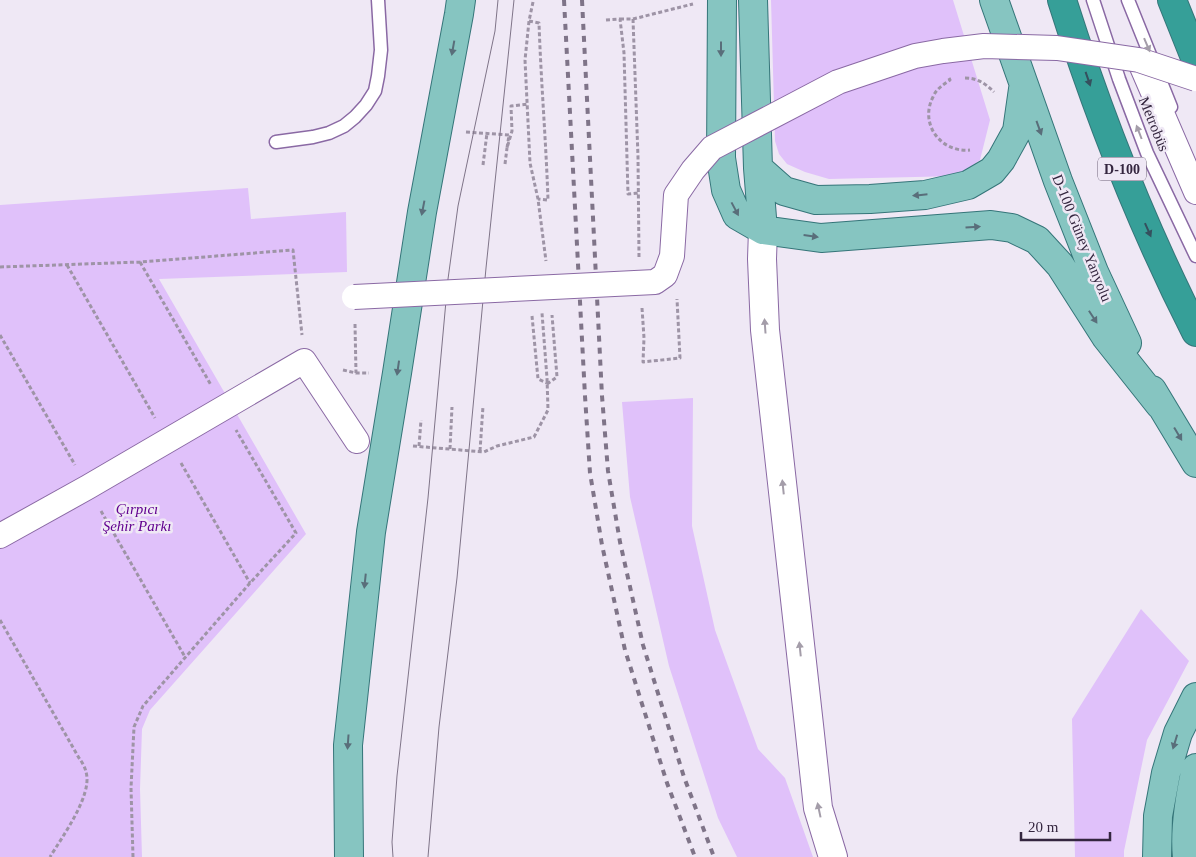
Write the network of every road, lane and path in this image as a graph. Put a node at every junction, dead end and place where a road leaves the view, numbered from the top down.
1 (378, 0) edge
2 (461, 0) edge
3 (752, 0) edge
4 (994, 0) edge
5 (1062, 0) edge
6 (1093, 0) edge
7 (1128, 0) edge
8 (1172, 0) edge
9 (711, 1) edge
10 (533, 2) dead end
11 (620, 19) junction
12 (633, 19) junction
13 (606, 20) dead end
14 (529, 22) junction
15 (949, 50) junction
16 (1139, 60) junction
17 (1196, 60) edge
18 (1196, 79) edge
19 (1024, 85) junction
20 (528, 104) junction
21 (462, 132) dead end
22 (487, 133) junction
23 (276, 142) dead end
24 (508, 148) junction
25 (974, 149) dead end
26 (505, 164) dead end
27 (484, 165) dead end
28 (758, 168) junction
29 (1196, 169) edge
30 (1196, 192) edge
31 (638, 193) junction
32 (538, 199) junction
33 (763, 230) junction
34 (1196, 256) edge
35 (140, 262) junction
36 (0, 267) edge
37 (640, 283) junction
38 (544, 288) junction
39 (676, 294) dead end
40 (354, 297) joint
41 (532, 313) dead end
42 (1196, 332) edge
43 (644, 338) dead end
44 (304, 361) junction
45 (356, 373) dead end
46 (547, 384) junction
47 (1160, 405) junction
48 (483, 406) dead end
49 (452, 407) dead end
50 (224, 408) junction
51 (421, 420) dead end
52 (357, 441) dead end
53 (385, 444) junction
54 (419, 446) junction
55 (450, 449) junction
56 (480, 451) junction
57 (1196, 463) edge
58 (0, 536) edge
59 (0, 620) edge
60 (1196, 698) edge
61 (1196, 768) edge
62 (50, 857) edge
63 (133, 857) edge
64 (349, 857) edge
65 (833, 857) edge
66 (1157, 857) edge
67 (1187, 857) edge

1 - 23 lane
2 -> 53 main road
3 - 28 main road
4 - 19 main road, D-100 Güney Yanyolu
5 -> 42 highway, D-100
34 -> 6 lane, Metrobüs
7 -> 29 lane, Metrobüs
8 - 17 highway
9 - 12 path
9 -> 33 main road
10 - 14 path
11 - 12 path
11 - 13 path
11 - 31 path
12 - 31 path
14 - 20 path
14 - 32 path
15 - 16 street, bridge
15 - 25 path
15 - 37 street, bridge
16 - 18 street, bridge
16 - 30 street
19 -> 28 main road
19 -> 47 main road, D-100 Güney Yanyolu
20 - 24 path
20 - 32 path
21 - 22 path
22 - 24 path
22 - 27 path
24 - 26 path
28 - 33 main road
31 - 37 path
32 - 38 path
33 -> 47 main road
65 -> 33 main road
35 - 36 path
35 - 44 path
35 - 50 path
37 - 38 street, bridge
38 - 40 street, bridge
38 - 46 path
38 - 46 path
39 - 43 path
40 - 45 path
41 - 46 path
44 - 50 street
44 - 52 street
46 - 56 path
47 -> 57 main road, D-100 Güney Yanyolu
48 - 56 path
49 - 55 path
50 - 58 street
50 - 63 path
51 - 54 path
53 - 54 path
53 -> 64 main road
54 - 55 path
55 - 56 path
59 - 62 path
60 -> 66 main road
61 - 67 main road

